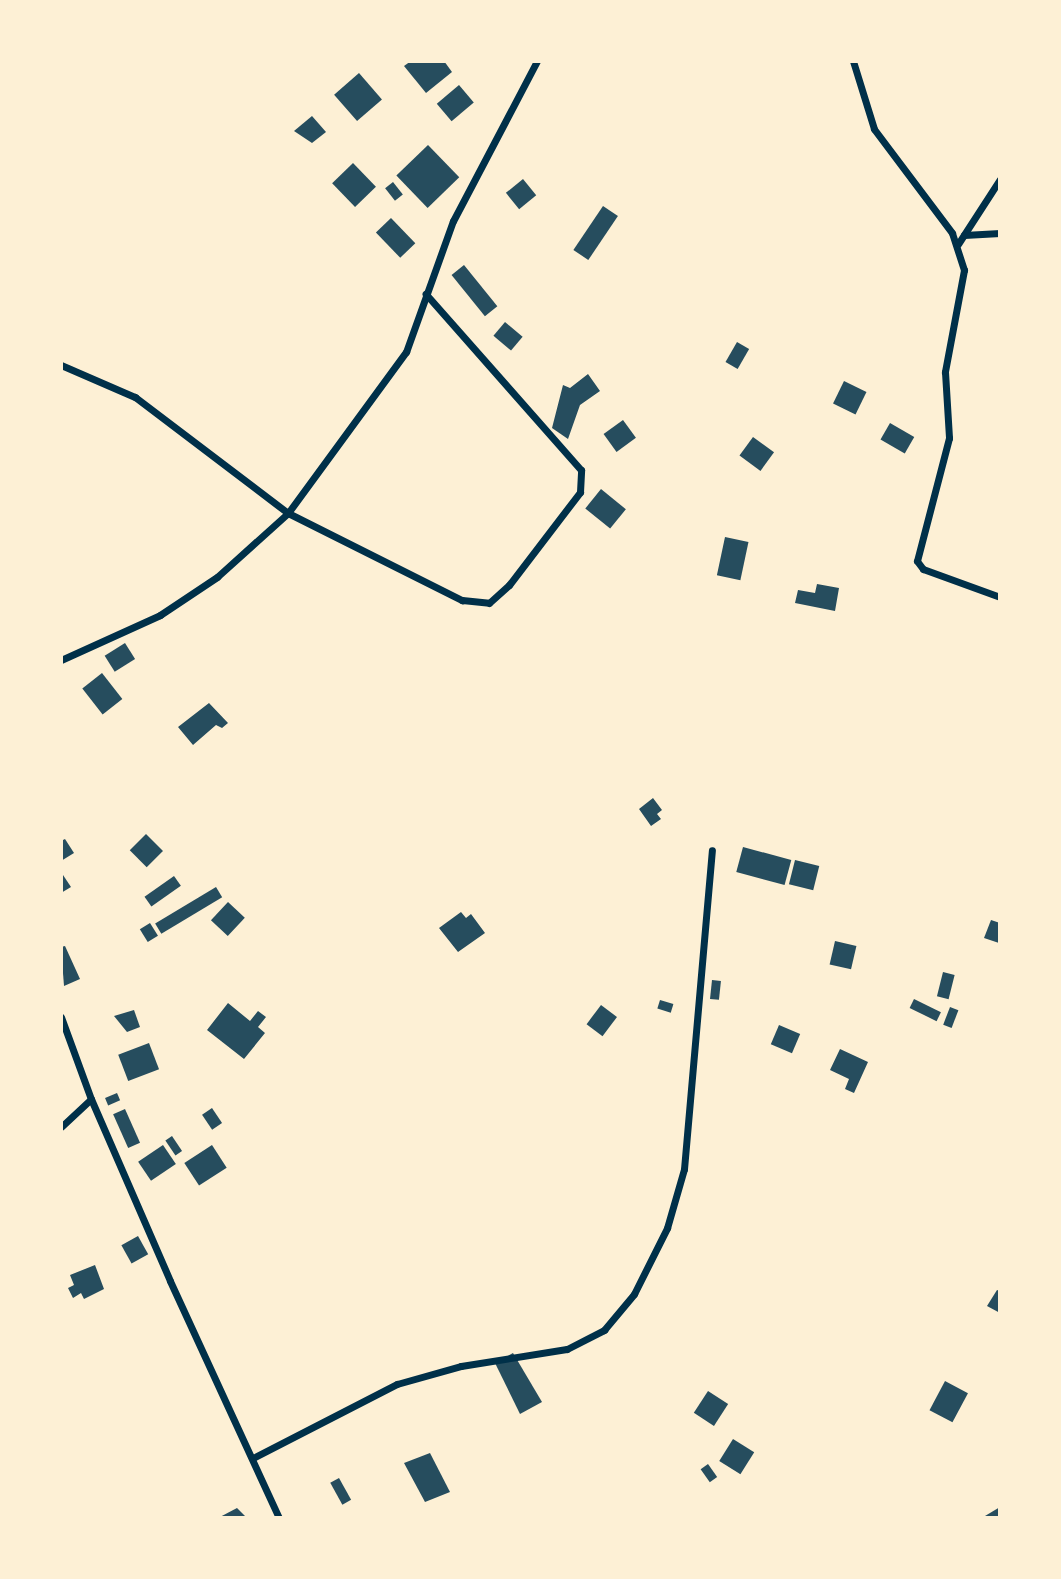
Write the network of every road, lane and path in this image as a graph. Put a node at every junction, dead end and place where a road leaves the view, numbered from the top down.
1 (537, 61) edge
2 (853, 61) edge
3 (1000, 179) edge
4 (1000, 233) edge
5 (964, 235) junction
6 (958, 244) junction
7 (426, 294) junction
8 (61, 365) edge
9 (288, 513) junction
10 (1000, 597) edge
11 (61, 660) edge
12 (712, 850) dead end
13 (61, 1017) edge
14 (91, 1099) junction
15 (61, 1127) edge
16 (253, 1458) junction
17 (279, 1518) edge

1 - 7 street
2 - 6 street
3 - 5 street
4 - 5 street
5 - 6 street
6 - 10 street
7 - 9 street
7 - 9 street
8 - 9 street
9 - 11 street
12 - 16 street
13 - 14 street
14 - 15 street
14 - 16 street
16 - 17 street

